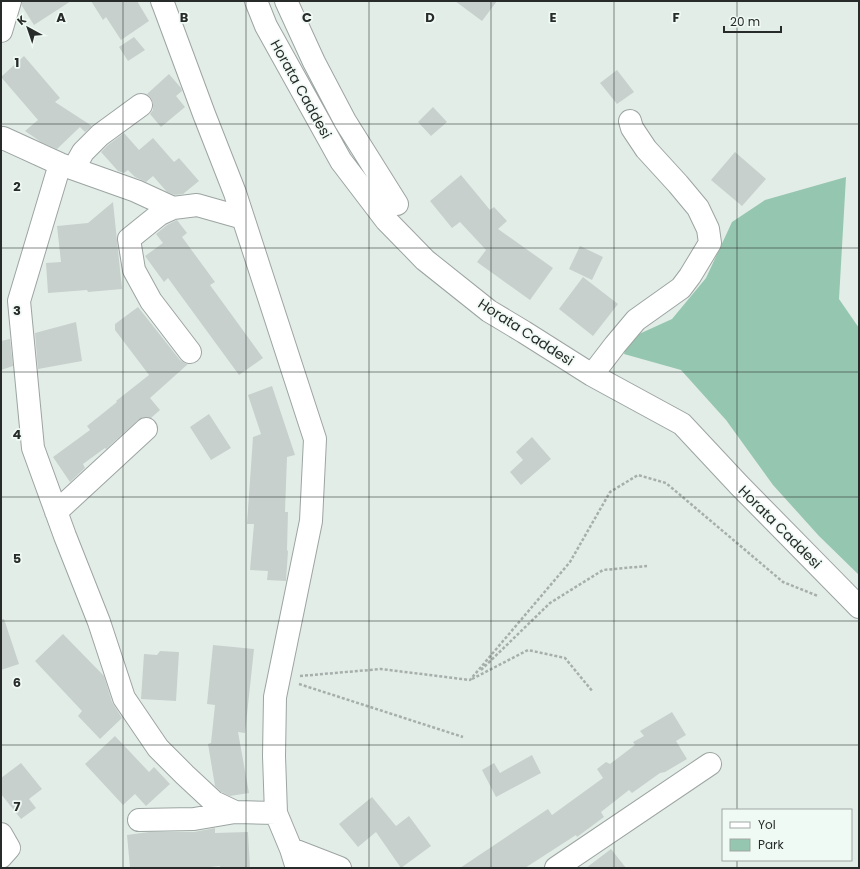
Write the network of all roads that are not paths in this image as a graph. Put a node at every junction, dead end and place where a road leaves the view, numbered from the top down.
1 (10, 1) edge
2 (162, 1) edge
3 (256, 1) edge
4 (286, 1) edge
5 (1, 31) edge
6 (141, 105) dead end
7 (630, 121) dead end
8 (2, 136) edge
9 (67, 166) junction
10 (397, 204) dead end
11 (173, 208) junction
12 (243, 218) junction
13 (10, 298) edge
14 (190, 352) dead end
15 (592, 375) junction
16 (146, 429) dead end
17 (56, 512) junction
18 (859, 606) edge
19 (710, 764) dead end
20 (234, 812) junction
21 (276, 813) junction
22 (139, 820) dead end
23 (1, 834) edge
24 (1, 857) edge
25 (294, 859) edge
26 (340, 868) edge
27 (556, 868) edge

1 - 5 street
2 - 12 street
3 - 15 street, Horata Caddesi
4 - 10 street
6 - 9 street
7 - 15 street
8 - 9 street
9 - 11 street
9 - 13 street
11 - 12 street
11 - 14 street
12 - 21 street
13 - 17 street
15 - 18 street, Horata Caddesi
16 - 17 street
17 - 20 street
19 - 27 street
20 - 21 street
20 - 22 street
21 - 25 street
23 - 24 street
25 - 26 street

